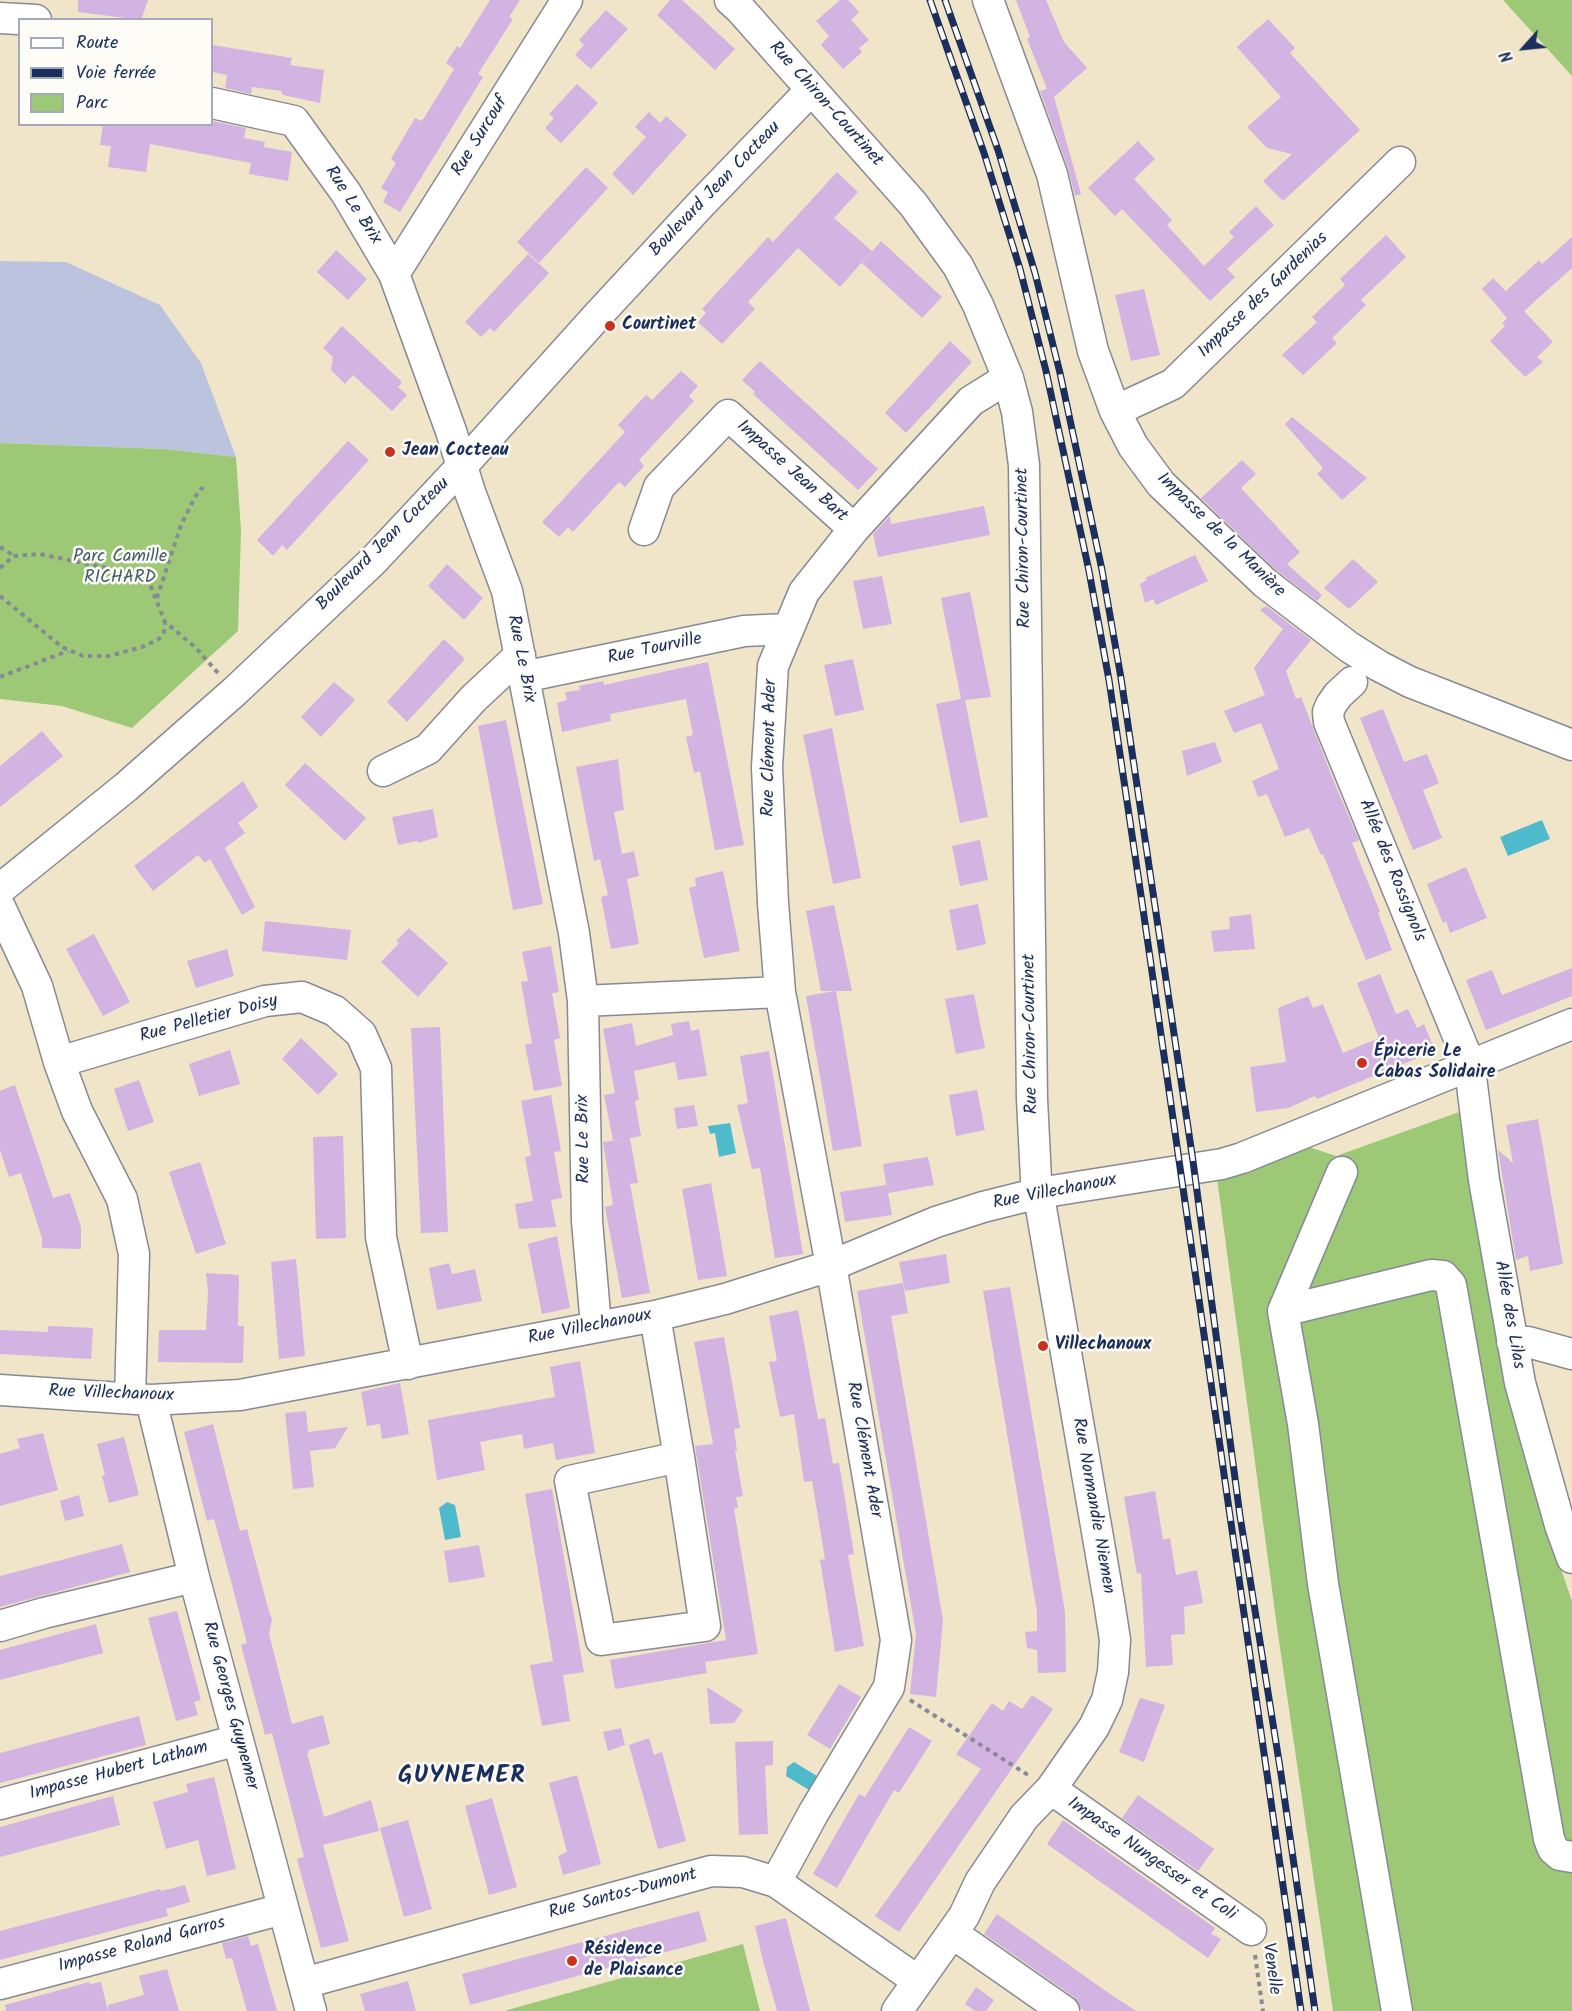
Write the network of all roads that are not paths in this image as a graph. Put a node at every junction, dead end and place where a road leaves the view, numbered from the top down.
1 (567, 0) edge
2 (730, 0) edge
3 (988, 0) edge
4 (0, 18) edge
5 (18, 19) edge
6 (811, 90) junction
7 (213, 103) edge
8 (1400, 162) dead end
9 (394, 274) junction
10 (1008, 378) junction
11 (1115, 411) junction
12 (462, 466) junction
13 (854, 529) junction
14 (644, 530) dead end
15 (787, 629) junction
16 (522, 666) junction
17 (1352, 682) dead end
18 (1572, 745) edge
19 (383, 771) dead end
20 (0, 889) edge
21 (0, 907) edge
22 (780, 992) junction
23 (583, 1001) junction
24 (1572, 1024) edge
25 (59, 1062) junction
26 (1469, 1066) junction
27 (1342, 1172) dead end
28 (1039, 1193) junction
29 (830, 1266) junction
30 (1283, 1311) junction
31 (655, 1316) junction
32 (596, 1326) junction
33 (1512, 1342) junction
34 (1572, 1354) edge
35 (408, 1364) junction
36 (0, 1390) edge
37 (140, 1399) junction
38 (679, 1457) junction
39 (1572, 1558) edge
40 (194, 1577) junction
41 (0, 1626) edge
42 (238, 1740) junction
43 (1046, 1795) junction
44 (0, 1804) edge
45 (1572, 1857) edge
46 (776, 1882) junction
47 (283, 1909) junction
48 (958, 1925) junction
49 (1251, 1930) road end
50 (918, 1982) junction
51 (304, 1983) junction
52 (0, 1984) edge
53 (311, 2011) edge
54 (897, 2011) edge
55 (1064, 2011) edge
56 (1397, 2011) edge

1 - 9 street, Rue Surcouf
2 - 6 street, Rue Chiron-Courtinet
3 - 11 street, Impasse de la Manière
4 - 5 street
6 - 10 street, Rue Chiron-Courtinet
6 - 12 street, Boulevard Jean Cocteau
7 - 9 street, Rue Le Brix
8 - 11 street, Impasse des Gardenias
9 - 12 street, Rue Le Brix
10 - 13 street, Rue Clément Ader
10 - 28 street, Rue Chiron-Courtinet
11 - 18 street, Impasse de la Manière
12 - 16 street, Rue Le Brix
12 - 20 street, Boulevard Jean Cocteau
13 - 14 street, Impasse Jean Bart
13 - 15 street, Rue Clément Ader
15 - 16 street, Rue Tourville
15 - 22 street, Rue Clément Ader
16 - 19 street
16 - 23 street, Rue Le Brix
17 - 26 street, Allée des Rossignols
21 - 25 street
22 - 23 street
22 - 29 street, Rue Clément Ader
23 - 32 street, Rue Le Brix
24 - 26 street, Rue Villechanoux
25 - 35 street, Rue Pelletier Doisy
25 - 37 street, Rue Georges Guynemer
26 - 28 street, Rue Villechanoux
26 - 33 street, Allée des Lilas
27 - 30 street
28 - 29 street, Rue Villechanoux
28 - 43 street, Rue Normandie Niemen
29 - 31 street, Rue Villechanoux
29 - 46 street, Rue Clément Ader
30 - 45 street
30 - 56 street
31 - 32 street, Rue Villechanoux
31 - 38 street
32 - 35 street, Rue Villechanoux
33 - 34 street
33 - 39 street, Allée des Lilas
35 - 37 street, Rue Villechanoux
36 - 37 street, Rue Villechanoux
37 - 40 street, Rue Georges Guynemer
38 - 38 street
40 - 41 street
40 - 42 street, Rue Georges Guynemer
42 - 44 street, Impasse Hubert Latham
42 - 47 street, Rue Georges Guynemer
43 - 48 street, Rue Normandie Niemen
43 - 49 street, Impasse Nungesser et Coli
46 - 50 street, Rue Santos-Dumont
46 - 51 street, Rue Santos-Dumont
47 - 51 street, Rue Georges Guynemer
47 - 52 street, Impasse Roland Garros
48 - 50 street, Rue Normandie Niemen
48 - 55 street
50 - 54 street, Rue Normandie Niemen
51 - 53 street, Rue Georges Guynemer

